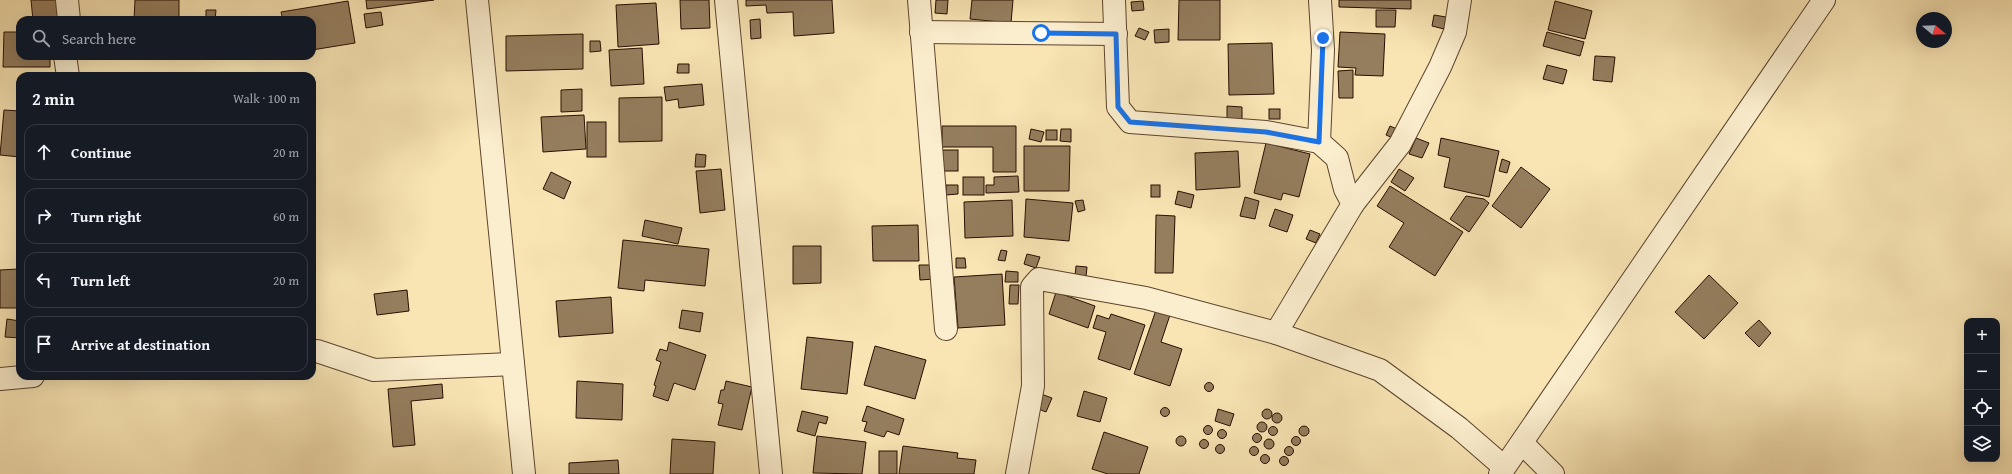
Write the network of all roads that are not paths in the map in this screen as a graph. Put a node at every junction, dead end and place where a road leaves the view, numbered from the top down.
1 (67, 0) edge
2 (477, 0) edge
3 (726, 0) edge
4 (919, 0) edge
5 (1114, 0) edge
6 (1320, 0) edge
7 (1460, 0) edge
8 (1824, 0) edge
9 (69, 16) edge
10 (921, 32) junction
11 (1116, 34) junction
12 (66, 60) edge
13 (67, 72) edge
14 (1319, 142) junction
15 (1353, 204) junction
16 (946, 329) dead end
17 (1276, 333) junction
18 (316, 350) edge
19 (513, 364) junction
20 (16, 378) edge
21 (0, 379) edge
22 (1522, 443) junction
23 (1502, 471) edge
24 (524, 474) edge
25 (771, 474) edge
26 (1017, 474) edge
27 (1553, 474) edge

1 - 9 street
2 - 19 street
3 - 25 street
4 - 10 street
5 - 11 street
6 - 14 street
7 - 15 street
8 - 22 street
10 - 11 street
10 - 16 street
11 - 14 street
12 - 13 street
14 - 15 street
15 - 17 street
17 - 23 street
17 - 26 street
18 - 19 street
19 - 24 street
20 - 21 street
22 - 23 street
22 - 27 street

